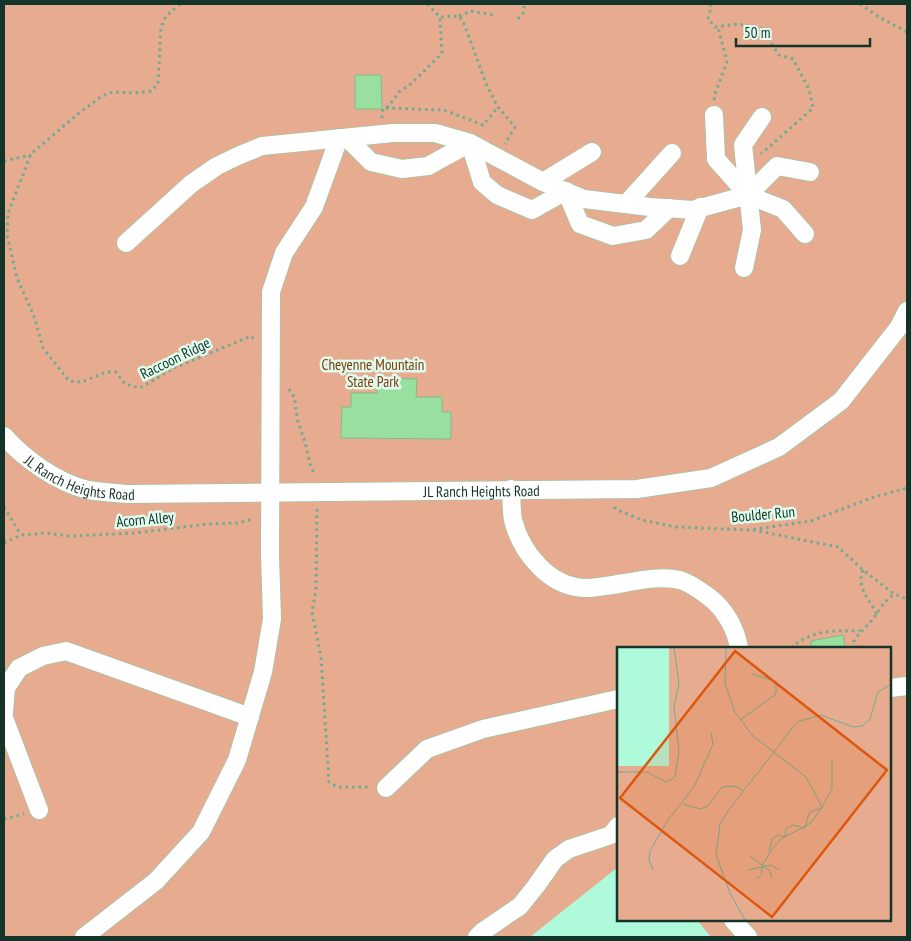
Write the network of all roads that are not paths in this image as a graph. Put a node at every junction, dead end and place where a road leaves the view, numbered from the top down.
1 (714, 115) road end
2 (762, 117) dead end
3 (343, 138) junction
4 (470, 143) junction
5 (592, 152) dead end
6 (672, 153) dead end
7 (810, 172) dead end
8 (543, 182) junction
9 (566, 191) junction
10 (748, 195) junction
11 (626, 204) junction
12 (668, 208) junction
13 (700, 208) junction
14 (806, 234) dead end
15 (126, 243) dead end
16 (680, 256) dead end
17 (744, 268) dead end
18 (907, 311) edge
19 (4, 436) edge
20 (511, 489) junction
21 (271, 492) junction
22 (739, 647) edge
23 (907, 686) edge
24 (891, 688) edge
25 (617, 699) edge
26 (4, 712) edge
27 (250, 717) junction
28 (4, 718) edge
29 (386, 788) road end
30 (39, 810) dead end
31 (617, 827) edge
32 (734, 921) edge
33 (84, 937) edge
34 (477, 937) edge
35 (748, 937) edge

1 - 10 street
2 - 10 street
3 - 4 street
3 - 4 street
3 - 15 street
3 - 21 street
4 - 8 street
4 - 9 street
5 - 8 street
6 - 11 street
7 - 10 street
8 - 9 street
9 - 11 street
9 - 12 street
10 - 13 street
10 - 14 street
10 - 17 street
11 - 12 street
12 - 13 street
13 - 16 street
18 - 20 street, JL Ranch Heights Road
19 - 21 street, JL Ranch Heights Road
20 - 21 street, JL Ranch Heights Road
20 - 22 street
21 - 27 street
23 - 24 street
25 - 29 street
26 - 27 street
27 - 33 street
28 - 30 street
31 - 34 street
32 - 35 street

